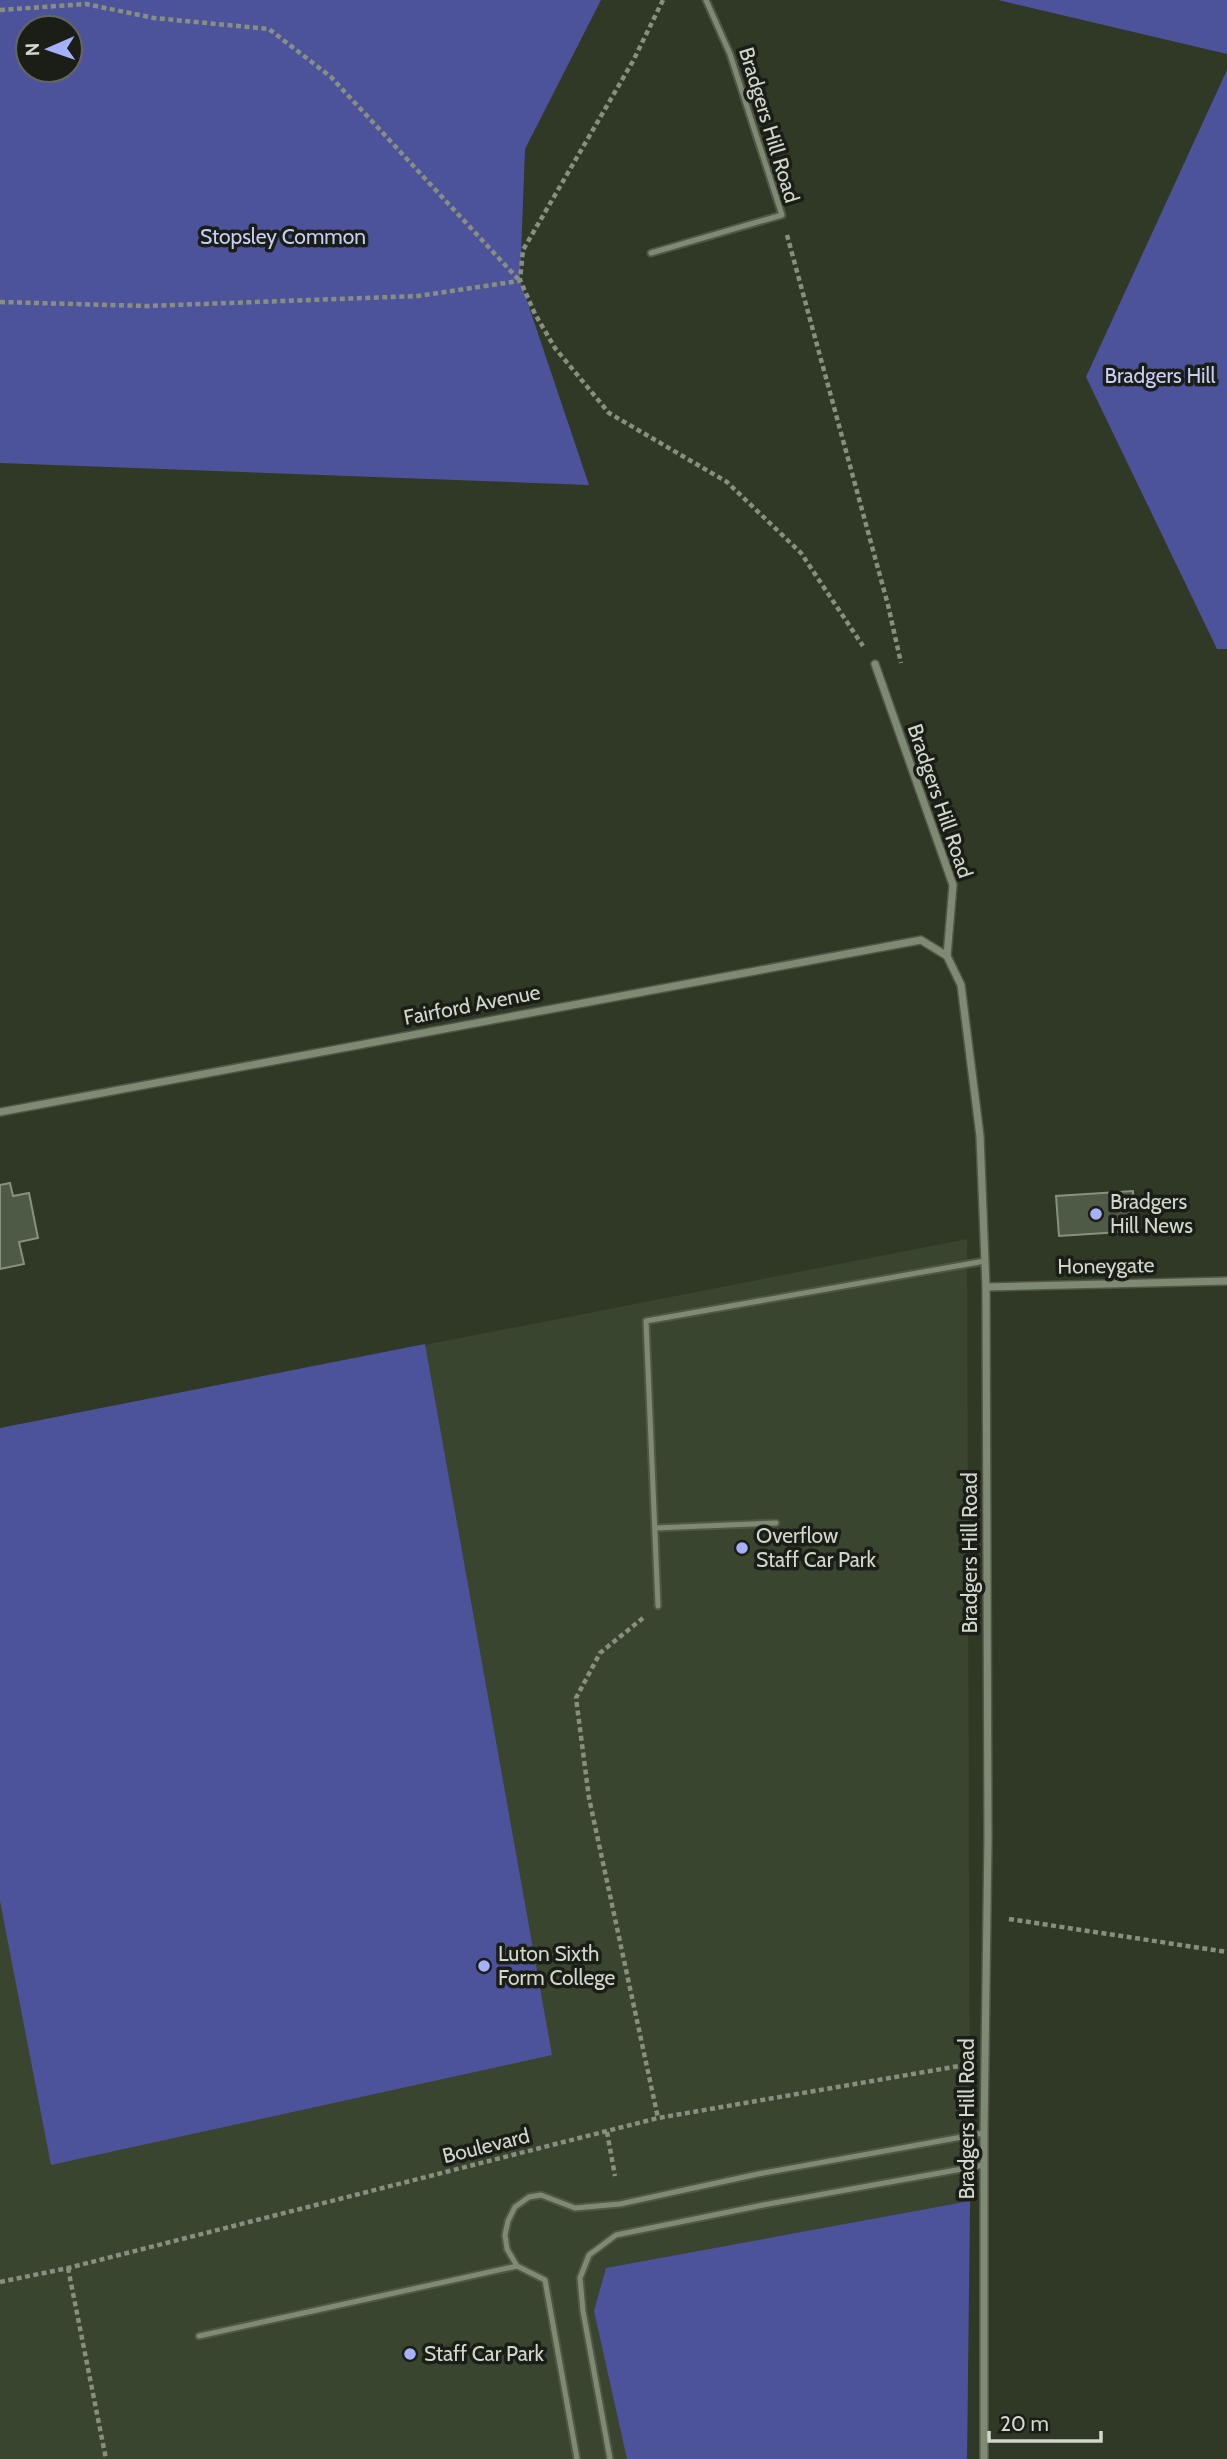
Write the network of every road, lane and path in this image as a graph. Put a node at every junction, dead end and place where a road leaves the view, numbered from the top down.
1 (663, 0) edge
2 (706, 0) edge
3 (0, 10) edge
4 (782, 215) junction
5 (651, 253) dead end
6 (520, 281) junction
7 (0, 302) edge
8 (875, 664) joint
9 (903, 670) dead end
10 (947, 956) junction
11 (0, 1112) edge
12 (985, 1261) junction
13 (1227, 1281) edge
14 (986, 1287) junction
15 (776, 1523) dead end
16 (655, 1528) junction
17 (658, 1606) joint
18 (987, 1915) junction
19 (1227, 1952) edge
20 (985, 2061) junction
21 (658, 2119) junction
22 (607, 2132) junction
23 (984, 2133) junction
24 (984, 2165) junction
25 (615, 2176) dead end
26 (517, 2266) junction
27 (68, 2268) junction
28 (0, 2281) edge
29 (199, 2336) dead end
30 (106, 2459) edge
31 (578, 2459) edge
32 (610, 2459) edge
33 (984, 2459) edge

1 - 6 path
2 - 4 lane, Bradgers Hill Road
3 - 6 path
4 - 5 lane, Bradgers Hill Road
4 - 9 path
6 - 7 path
6 - 8 path
8 - 10 street, Bradgers Hill Road
10 - 11 street, Fairford Avenue
10 - 12 street, Bradgers Hill Road
12 - 14 street, Bradgers Hill Road
12 - 16 lane
13 - 14 street, Honeygate
14 - 18 street, Bradgers Hill Road
15 - 16 lane
16 - 17 lane
17 - 21 path
18 - 19 path
18 - 20 street, Bradgers Hill Road
20 - 21 path, Boulevard
20 - 23 street, Bradgers Hill Road
21 - 22 path, Boulevard
22 - 25 path
22 - 27 path, Boulevard
23 - 24 street, Bradgers Hill Road
23 - 26 lane
24 - 32 lane
24 - 33 street, Bradgers Hill Road
26 - 29 lane
26 - 31 lane
27 - 28 path, Boulevard
27 - 30 path

